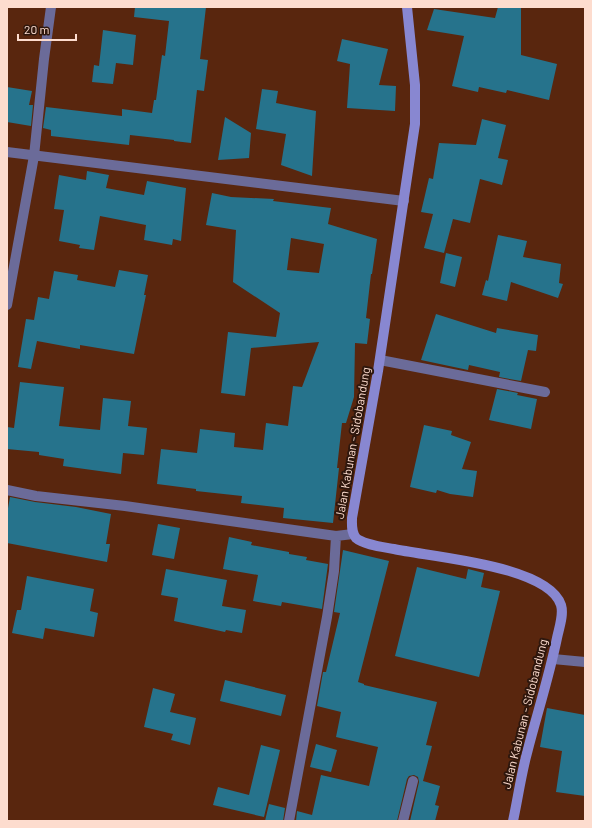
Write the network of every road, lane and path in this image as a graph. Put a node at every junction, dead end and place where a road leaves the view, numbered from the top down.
1 (51, 7) edge
2 (407, 7) edge
3 (7, 152) edge
4 (34, 156) junction
5 (404, 200) junction
6 (7, 305) edge
7 (380, 360) junction
8 (545, 392) dead end
9 (7, 490) edge
10 (354, 534) junction
11 (336, 536) junction
12 (552, 659) junction
13 (585, 662) edge
14 (413, 781) dead end
15 (289, 821) edge
16 (403, 821) edge
17 (513, 821) edge

1 - 4 street
2 - 5 street, Jalan Kabunan - Sidobandung
3 - 4 street
4 - 5 street
4 - 6 street
5 - 7 street, Jalan Kabunan - Sidobandung
7 - 8 street
7 - 10 street, Jalan Kabunan - Sidobandung
9 - 11 street
10 - 11 street
10 - 12 street, Jalan Kabunan - Sidobandung
11 - 15 street
12 - 13 street
12 - 17 street, Jalan Kabunan - Sidobandung
14 - 16 street

